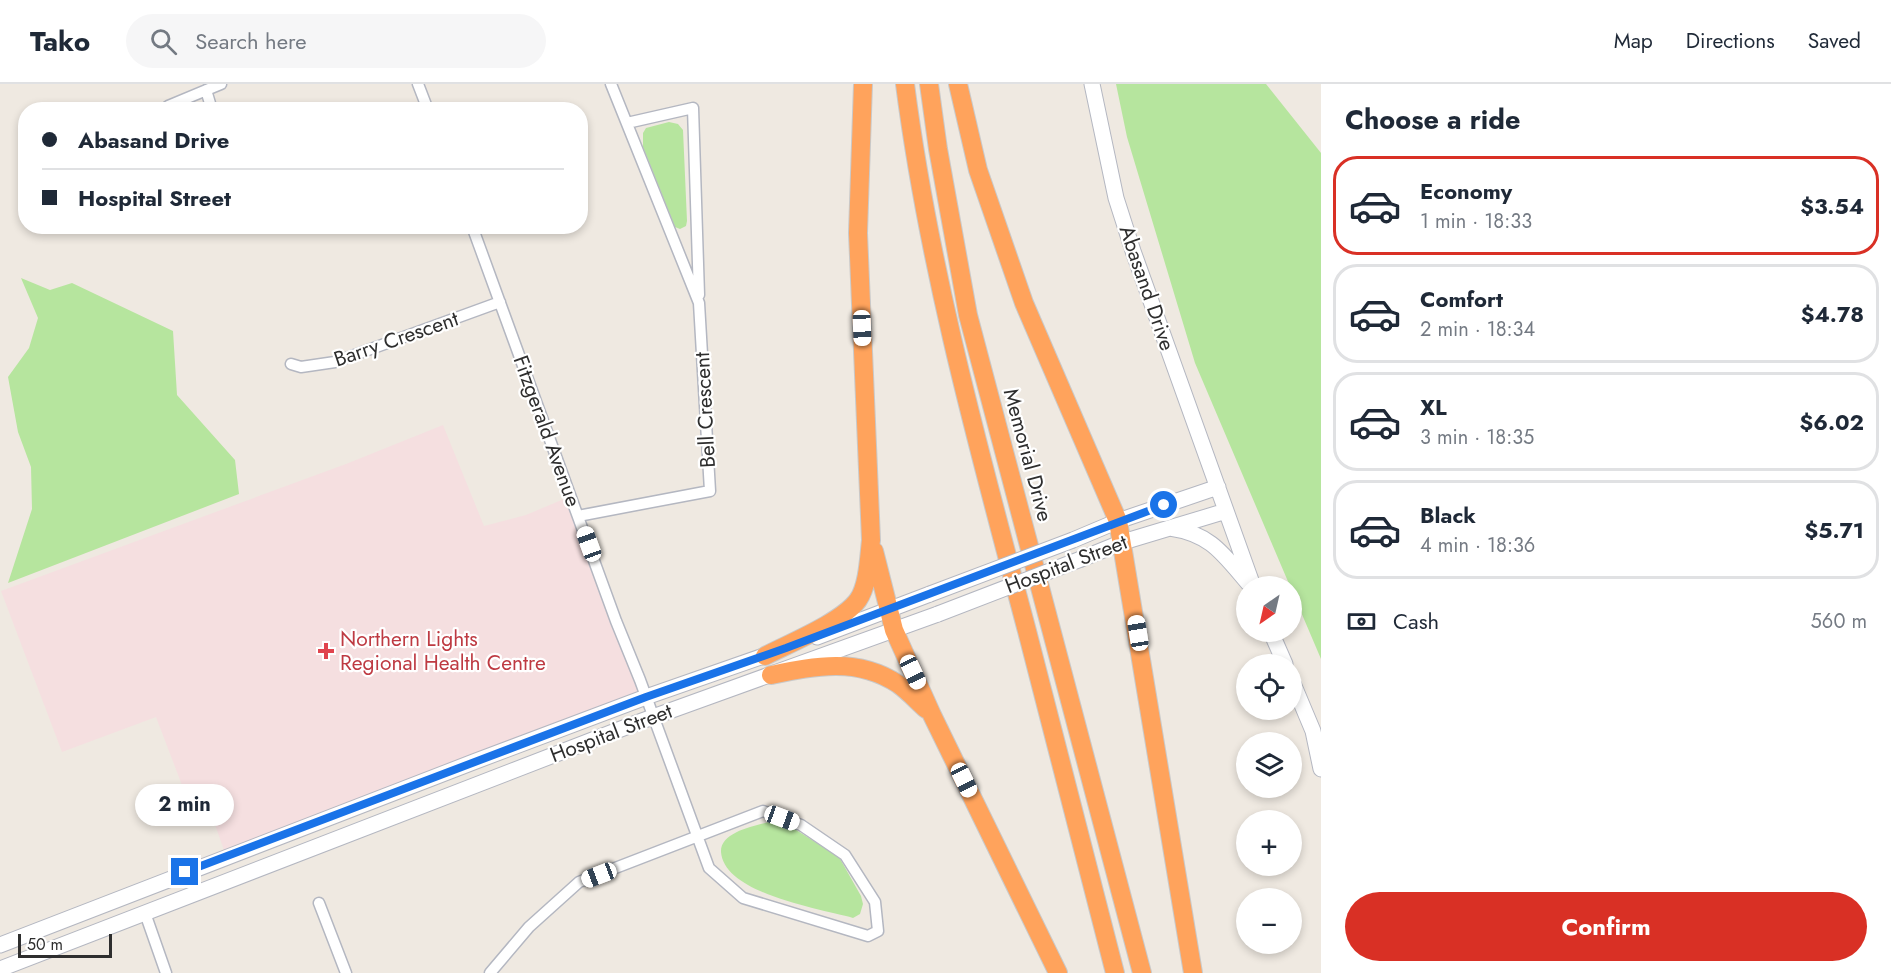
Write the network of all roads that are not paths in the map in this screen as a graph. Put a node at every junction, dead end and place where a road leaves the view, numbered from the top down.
1 (221, 84) edge
2 (418, 84) edge
3 (611, 84) edge
4 (863, 84) edge
5 (905, 84) edge
6 (929, 84) edge
7 (958, 84) edge
8 (1092, 84) edge
9 (206, 90) junction
10 (178, 102) edge
11 (210, 102) edge
12 (425, 102) edge
13 (627, 123) junction
14 (475, 234) edge
15 (500, 302) junction
16 (699, 303) junction
17 (291, 364) dead end
18 (1218, 487) junction
19 (1226, 511) junction
20 (578, 516) junction
21 (1118, 521) junction
22 (1170, 528) junction
23 (871, 540) junction
24 (1123, 542) junction
25 (1243, 576) edge
26 (1249, 576) edge
27 (888, 610) junction
28 (894, 630) junction
29 (765, 656) junction
30 (771, 675) junction
31 (646, 697) junction
32 (1302, 703) edge
33 (932, 715) junction
34 (652, 717) junction
35 (1317, 736) edge
36 (1321, 769) edge
37 (697, 838) junction
38 (319, 903) dead end
39 (145, 913) junction
40 (0, 945) edge
41 (0, 969) edge
42 (166, 973) edge
43 (346, 973) edge
44 (490, 973) edge
45 (1058, 973) edge
46 (1115, 973) edge
47 (1142, 973) edge
48 (1193, 973) edge

1 - 9 street
2 - 12 street
3 - 13 street, Bell Crescent
4 - 23 highway
5 - 46 highway
6 - 47 highway, Memorial Drive
7 - 21 highway
8 - 18 main road, Abasand Drive
9 - 10 street
9 - 11 street
13 - 16 street, Bell Crescent
13 - 16 street, Bell Crescent
14 - 15 street, Fitzgerald Avenue
15 - 17 street, Barry Crescent
15 - 20 street, Fitzgerald Avenue
16 - 20 street, Bell Crescent
18 - 19 main road, Abasand Drive
18 - 21 main road
19 - 22 main road, Hospital Street
19 - 26 main road, Abasand Drive
20 - 31 street, Fitzgerald Avenue
21 - 24 highway
21 - 27 main road, Hospital Street, bridge
22 - 24 main road, Hospital Street
22 - 25 main road
23 - 27 highway
23 - 29 highway
24 - 28 main road, Hospital Street, bridge
24 - 48 highway
27 - 28 highway
27 - 29 main road, Hospital Street
28 - 30 main road, Hospital Street
28 - 33 highway
29 - 31 main road, Hospital Street
30 - 33 highway
30 - 34 main road, Hospital Street
31 - 34 street, Fitzgerald Avenue
31 - 40 main road, Hospital Street
32 - 35 main road
33 - 45 highway
34 - 37 street, Fitzgerald Avenue
34 - 39 main road, Hospital Street
35 - 36 main road
37 - 37 street
37 - 44 street
38 - 43 street
39 - 41 main road, Hospital Street
39 - 42 street

